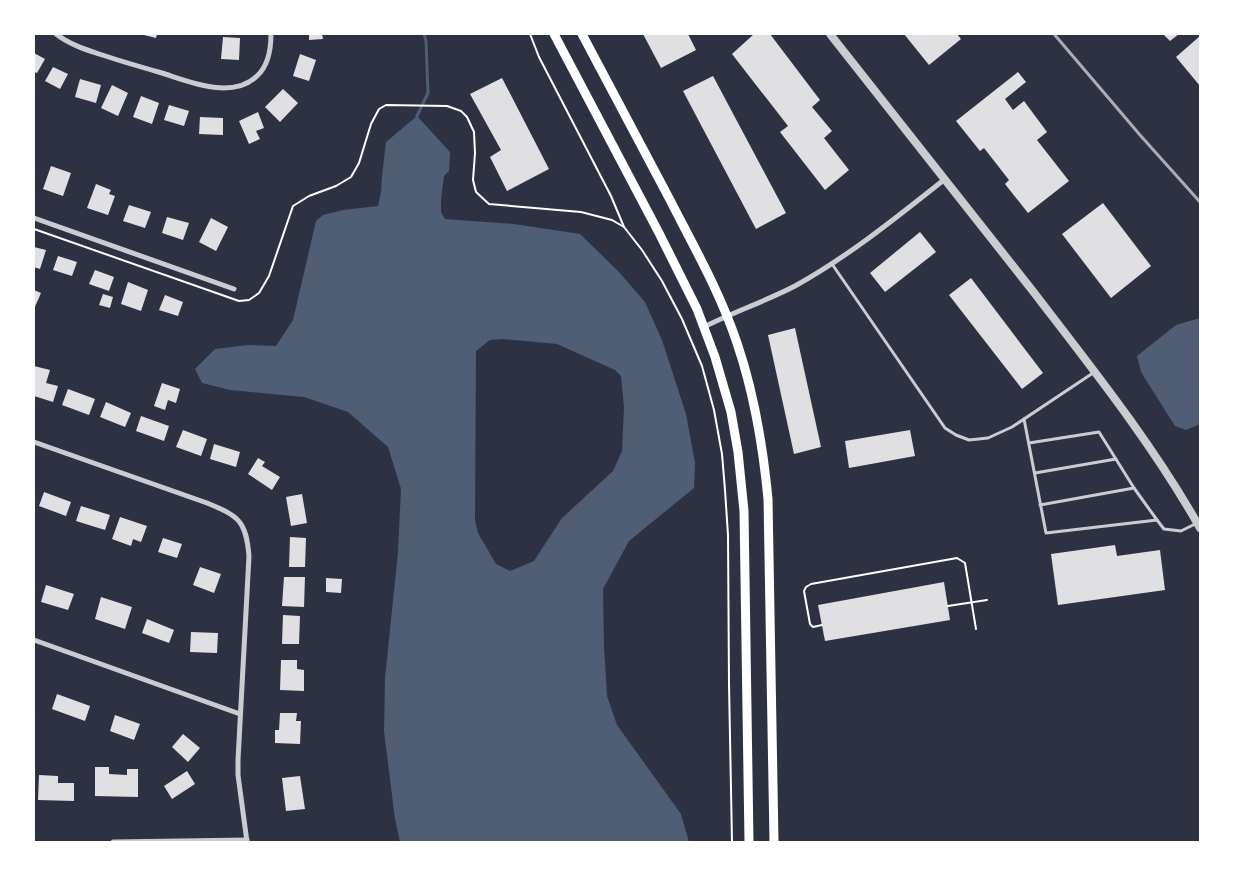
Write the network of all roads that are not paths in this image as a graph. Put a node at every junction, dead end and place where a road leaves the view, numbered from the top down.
1 (56, 34) edge
2 (271, 34) edge
3 (554, 34) edge
4 (582, 34) edge
5 (830, 34) edge
6 (944, 178) junction
7 (34, 218) edge
8 (832, 264) junction
9 (234, 289) dead end
10 (727, 315) junction
11 (704, 327) junction
12 (1094, 372) junction
13 (1024, 419) junction
14 (34, 442) edge
15 (1029, 443) junction
16 (1116, 460) junction
17 (1035, 473) junction
18 (1134, 488) junction
19 (1040, 505) junction
20 (1157, 520) junction
21 (1199, 525) edge
22 (34, 640) edge
23 (240, 714) junction
24 (247, 841) edge
25 (113, 842) edge
26 (749, 842) edge
27 (774, 842) edge

1 - 2 street
3 - 11 main road
4 - 10 main road
5 - 6 street
6 - 8 street
6 - 12 street
7 - 9 street
8 - 10 street
8 - 13 lane
10 - 11 street
10 - 27 main road
11 - 26 main road
12 - 13 lane
12 - 21 street
13 - 15 lane
14 - 23 street
15 - 16 lane
15 - 17 lane
16 - 17 lane
16 - 18 lane
17 - 19 lane
18 - 19 lane
18 - 20 lane
19 - 20 lane
20 - 21 lane
22 - 23 street
23 - 24 street
24 - 25 street

